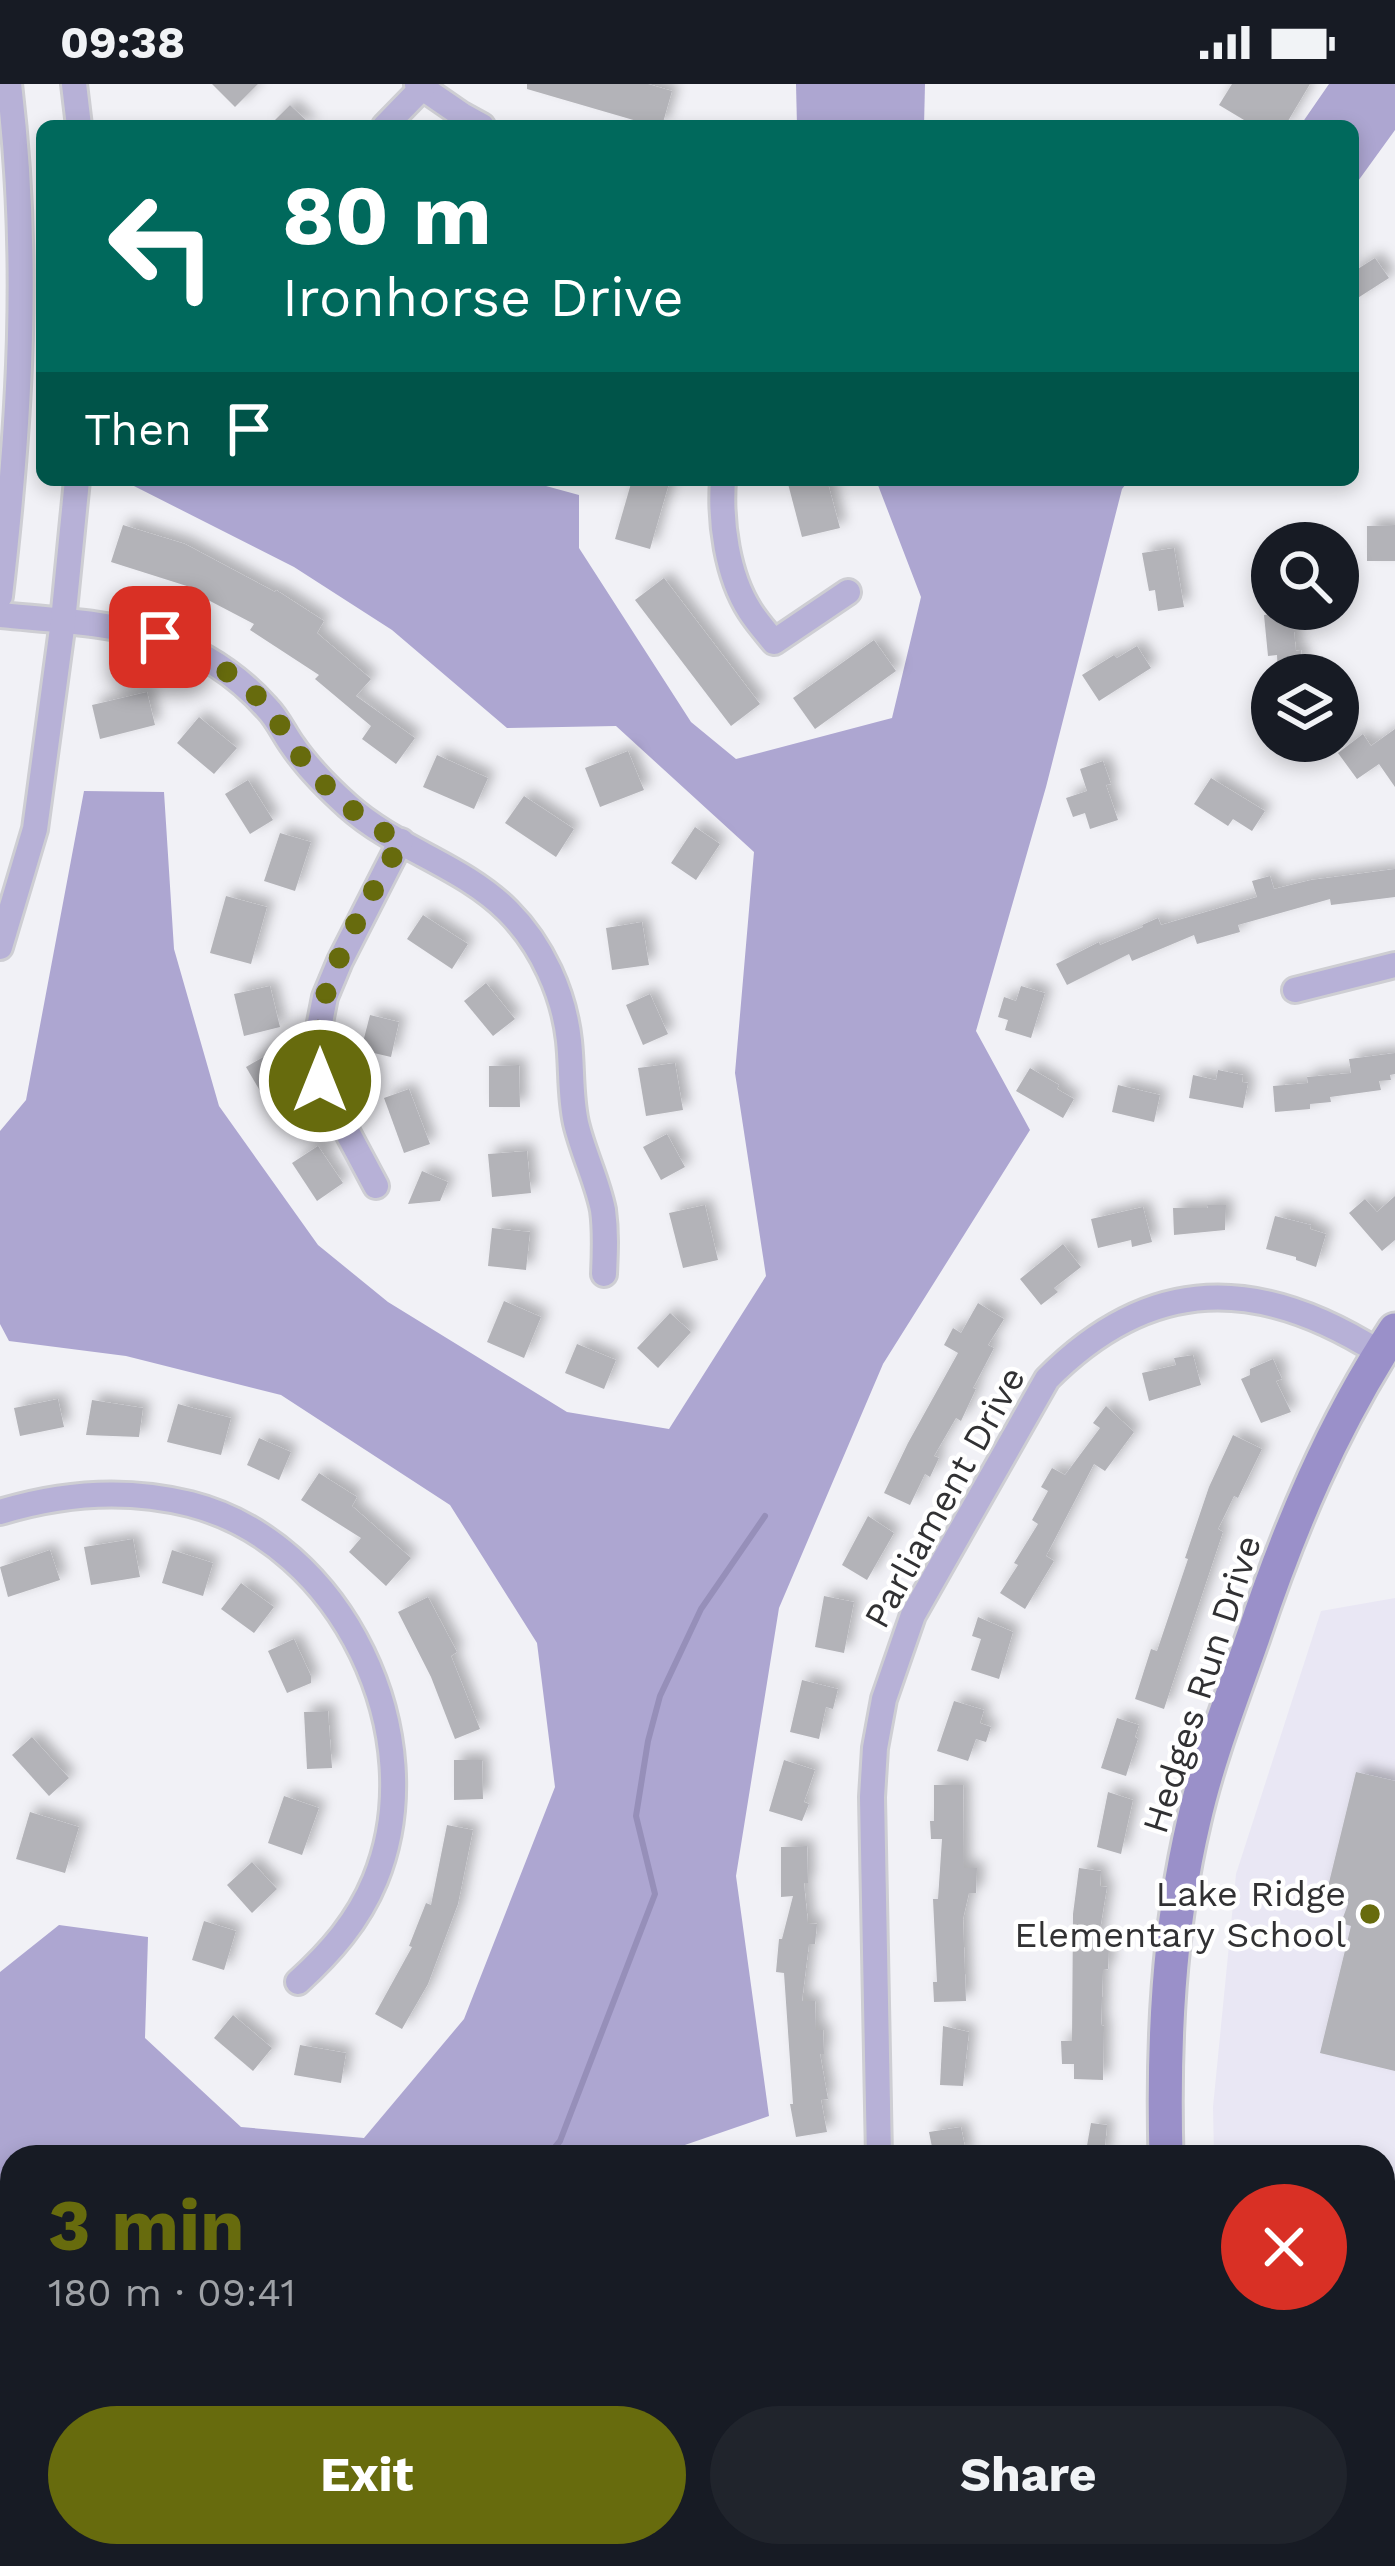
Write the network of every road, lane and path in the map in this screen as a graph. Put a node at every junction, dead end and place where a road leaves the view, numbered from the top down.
1 (9, 84) edge
2 (74, 84) edge
3 (420, 86) edge
4 (78, 120) edge
5 (390, 120) edge
6 (470, 120) edge
7 (76, 486) edge
8 (723, 486) edge
9 (848, 592) dead end
10 (0, 596) edge
11 (0, 615) edge
12 (63, 621) junction
13 (401, 841) junction
14 (0, 947) edge
15 (1395, 965) edge
16 (1294, 990) dead end
17 (376, 1186) dead end
18 (604, 1274) dead end
19 (1388, 1342) edge
20 (0, 1512) edge
21 (298, 1982) dead end
22 (879, 2145) edge
23 (1166, 2145) edge

1 - 10 street
2 - 4 street
3 - 5 street
3 - 6 street
7 - 12 street
8 - 9 street
11 - 12 street
12 - 13 street
12 - 14 street
13 - 17 street
13 - 18 street
15 - 16 street
19 - 22 street, Parliament Drive
19 - 23 street, Hedges Run Drive
20 - 21 street

